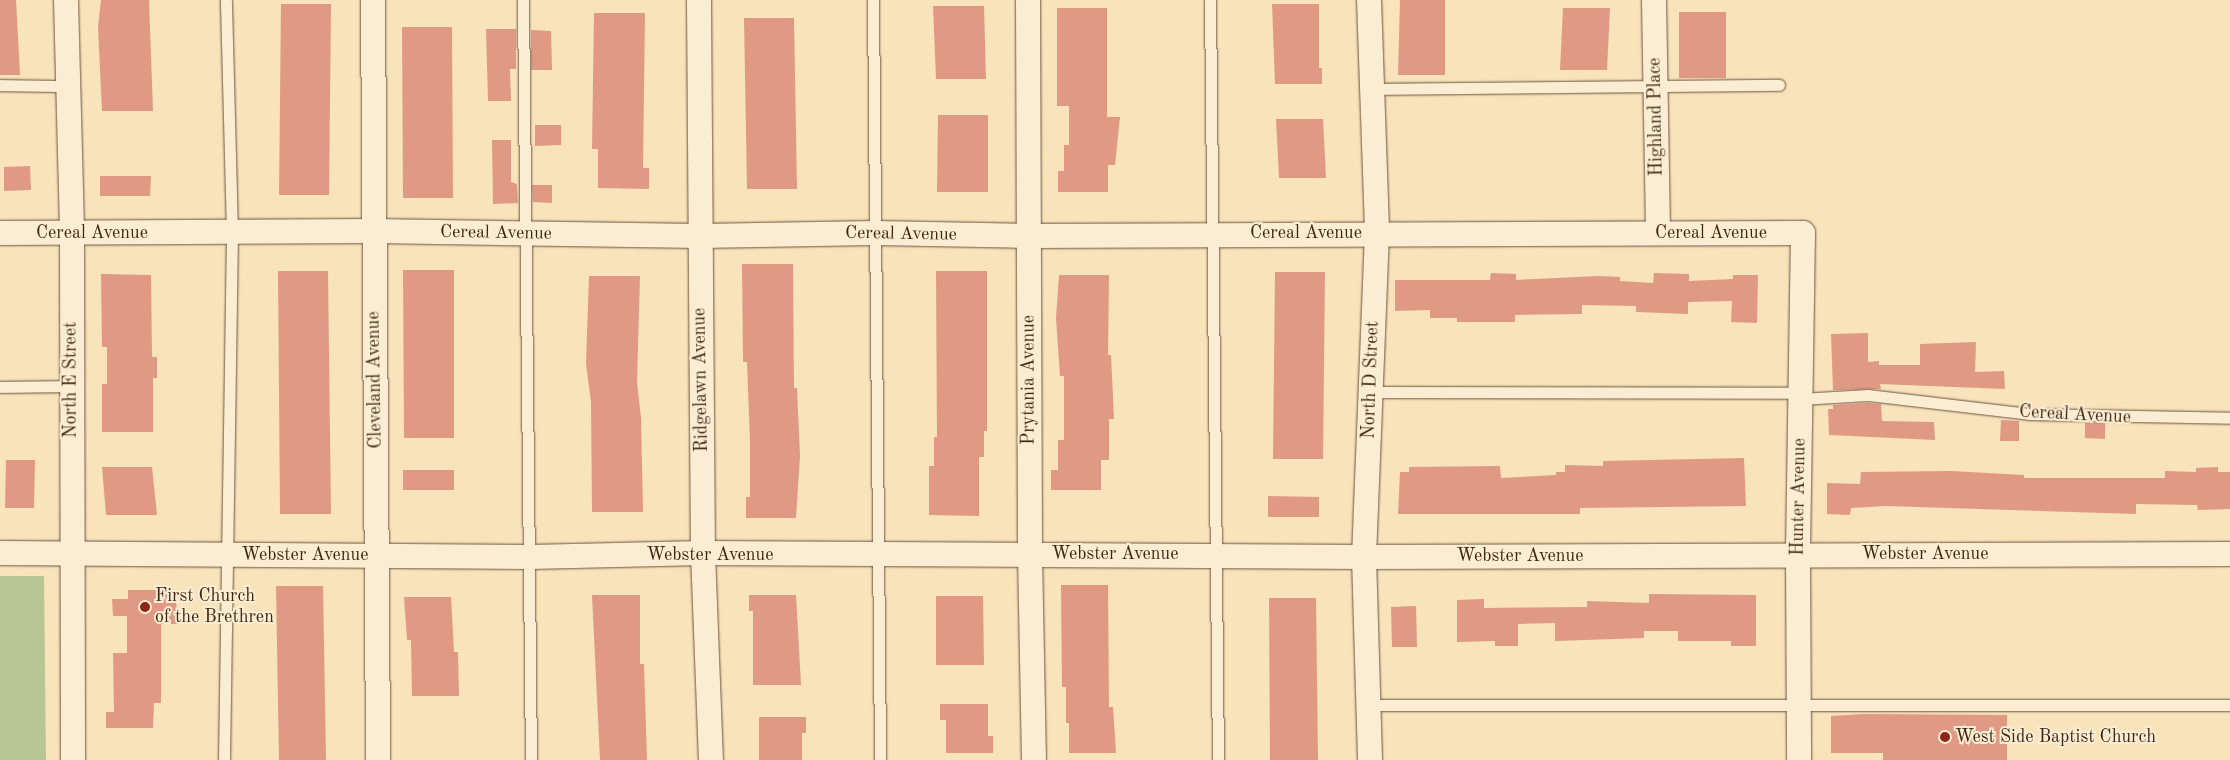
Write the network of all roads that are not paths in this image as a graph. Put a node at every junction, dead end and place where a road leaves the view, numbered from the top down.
1 (66, 0) edge
2 (226, 0) edge
3 (373, 0) edge
4 (524, 0) edge
5 (699, 0) edge
6 (873, 0) edge
7 (1028, 0) edge
8 (1210, 0) edge
9 (1369, 0) edge
10 (1654, 0) edge
11 (0, 85) edge
12 (1779, 85) dead end
13 (67, 86) junction
14 (1655, 88) junction
15 (1372, 89) junction
16 (374, 231) junction
17 (0, 233) edge
18 (72, 233) junction
19 (232, 233) junction
20 (875, 233) junction
21 (1212, 233) junction
22 (1377, 233) junction
23 (1658, 233) junction
24 (1803, 233) joint
25 (526, 234) junction
26 (700, 236) junction
27 (1028, 236) junction
28 (70, 386) junction
29 (0, 387) edge
30 (1370, 392) junction
31 (1800, 396) junction
32 (2230, 418) edge
33 (70, 552) junction
34 (0, 553) edge
35 (703, 553) junction
36 (1030, 554) junction
37 (1798, 554) junction
38 (2230, 554) edge
39 (226, 555) junction
40 (377, 555) junction
41 (1214, 555) junction
42 (879, 556) junction
43 (530, 557) junction
44 (1364, 557) junction
45 (1799, 704) junction
46 (1370, 705) junction
47 (2230, 705) edge
48 (72, 760) edge
49 (224, 760) edge
50 (378, 760) edge
51 (531, 760) edge
52 (711, 760) edge
53 (880, 760) edge
54 (1034, 760) edge
55 (1218, 760) edge
56 (1370, 760) edge
57 (1799, 760) edge

1 - 13 street, North E Street
2 - 19 lane
3 - 16 street, Cleveland Avenue
4 - 25 lane
5 - 26 street, Ridgelawn Avenue
6 - 20 lane
7 - 27 street, Prytania Avenue
8 - 21 lane
9 - 15 street, North D Street
10 - 14 street, Highland Place
11 - 13 lane
12 - 14 lane
13 - 18 street, North E Street
14 - 15 lane
14 - 23 street, Highland Place
15 - 22 street, North D Street
16 - 19 street, Cereal Avenue
16 - 25 street, Cereal Avenue
16 - 40 street, Cleveland Avenue
17 - 18 street, Cereal Avenue
18 - 19 street, Cereal Avenue
18 - 28 street, North E Street
19 - 39 lane
20 - 26 street, Cereal Avenue
20 - 27 street, Cereal Avenue
20 - 42 lane
21 - 22 street, Cereal Avenue
21 - 27 street, Cereal Avenue
21 - 41 lane
22 - 23 street, Cereal Avenue
22 - 30 street, North D Street
23 - 24 street, Cereal Avenue
24 - 31 street, Hunter Avenue
25 - 26 street, Cereal Avenue
25 - 43 lane
26 - 35 street, Ridgelawn Avenue
27 - 36 street, Prytania Avenue
28 - 29 lane
28 - 33 street, North E Street
30 - 31 lane, Cereal Avenue
30 - 44 street, North D Street
31 - 32 lane, Cereal Avenue
31 - 37 street, Hunter Avenue
33 - 34 street, Webster Avenue
33 - 39 street, Webster Avenue
33 - 48 street, North E Street
35 - 42 street, Webster Avenue
35 - 43 street, Webster Avenue
35 - 52 street, Ridgelawn Avenue
36 - 41 street, Webster Avenue
36 - 42 street, Webster Avenue
36 - 54 street, Prytania Avenue
37 - 38 street, Webster Avenue
37 - 44 street, Webster Avenue
37 - 45 street, Hunter Avenue
39 - 40 street, Webster Avenue
39 - 49 lane
40 - 43 street, Webster Avenue
40 - 50 street, Cleveland Avenue
41 - 44 street, Webster Avenue
41 - 55 lane
42 - 53 lane
43 - 51 lane
44 - 46 street, North D Street
45 - 46 lane
45 - 47 lane
45 - 57 street, Hunter Avenue
46 - 56 street, North D Street

